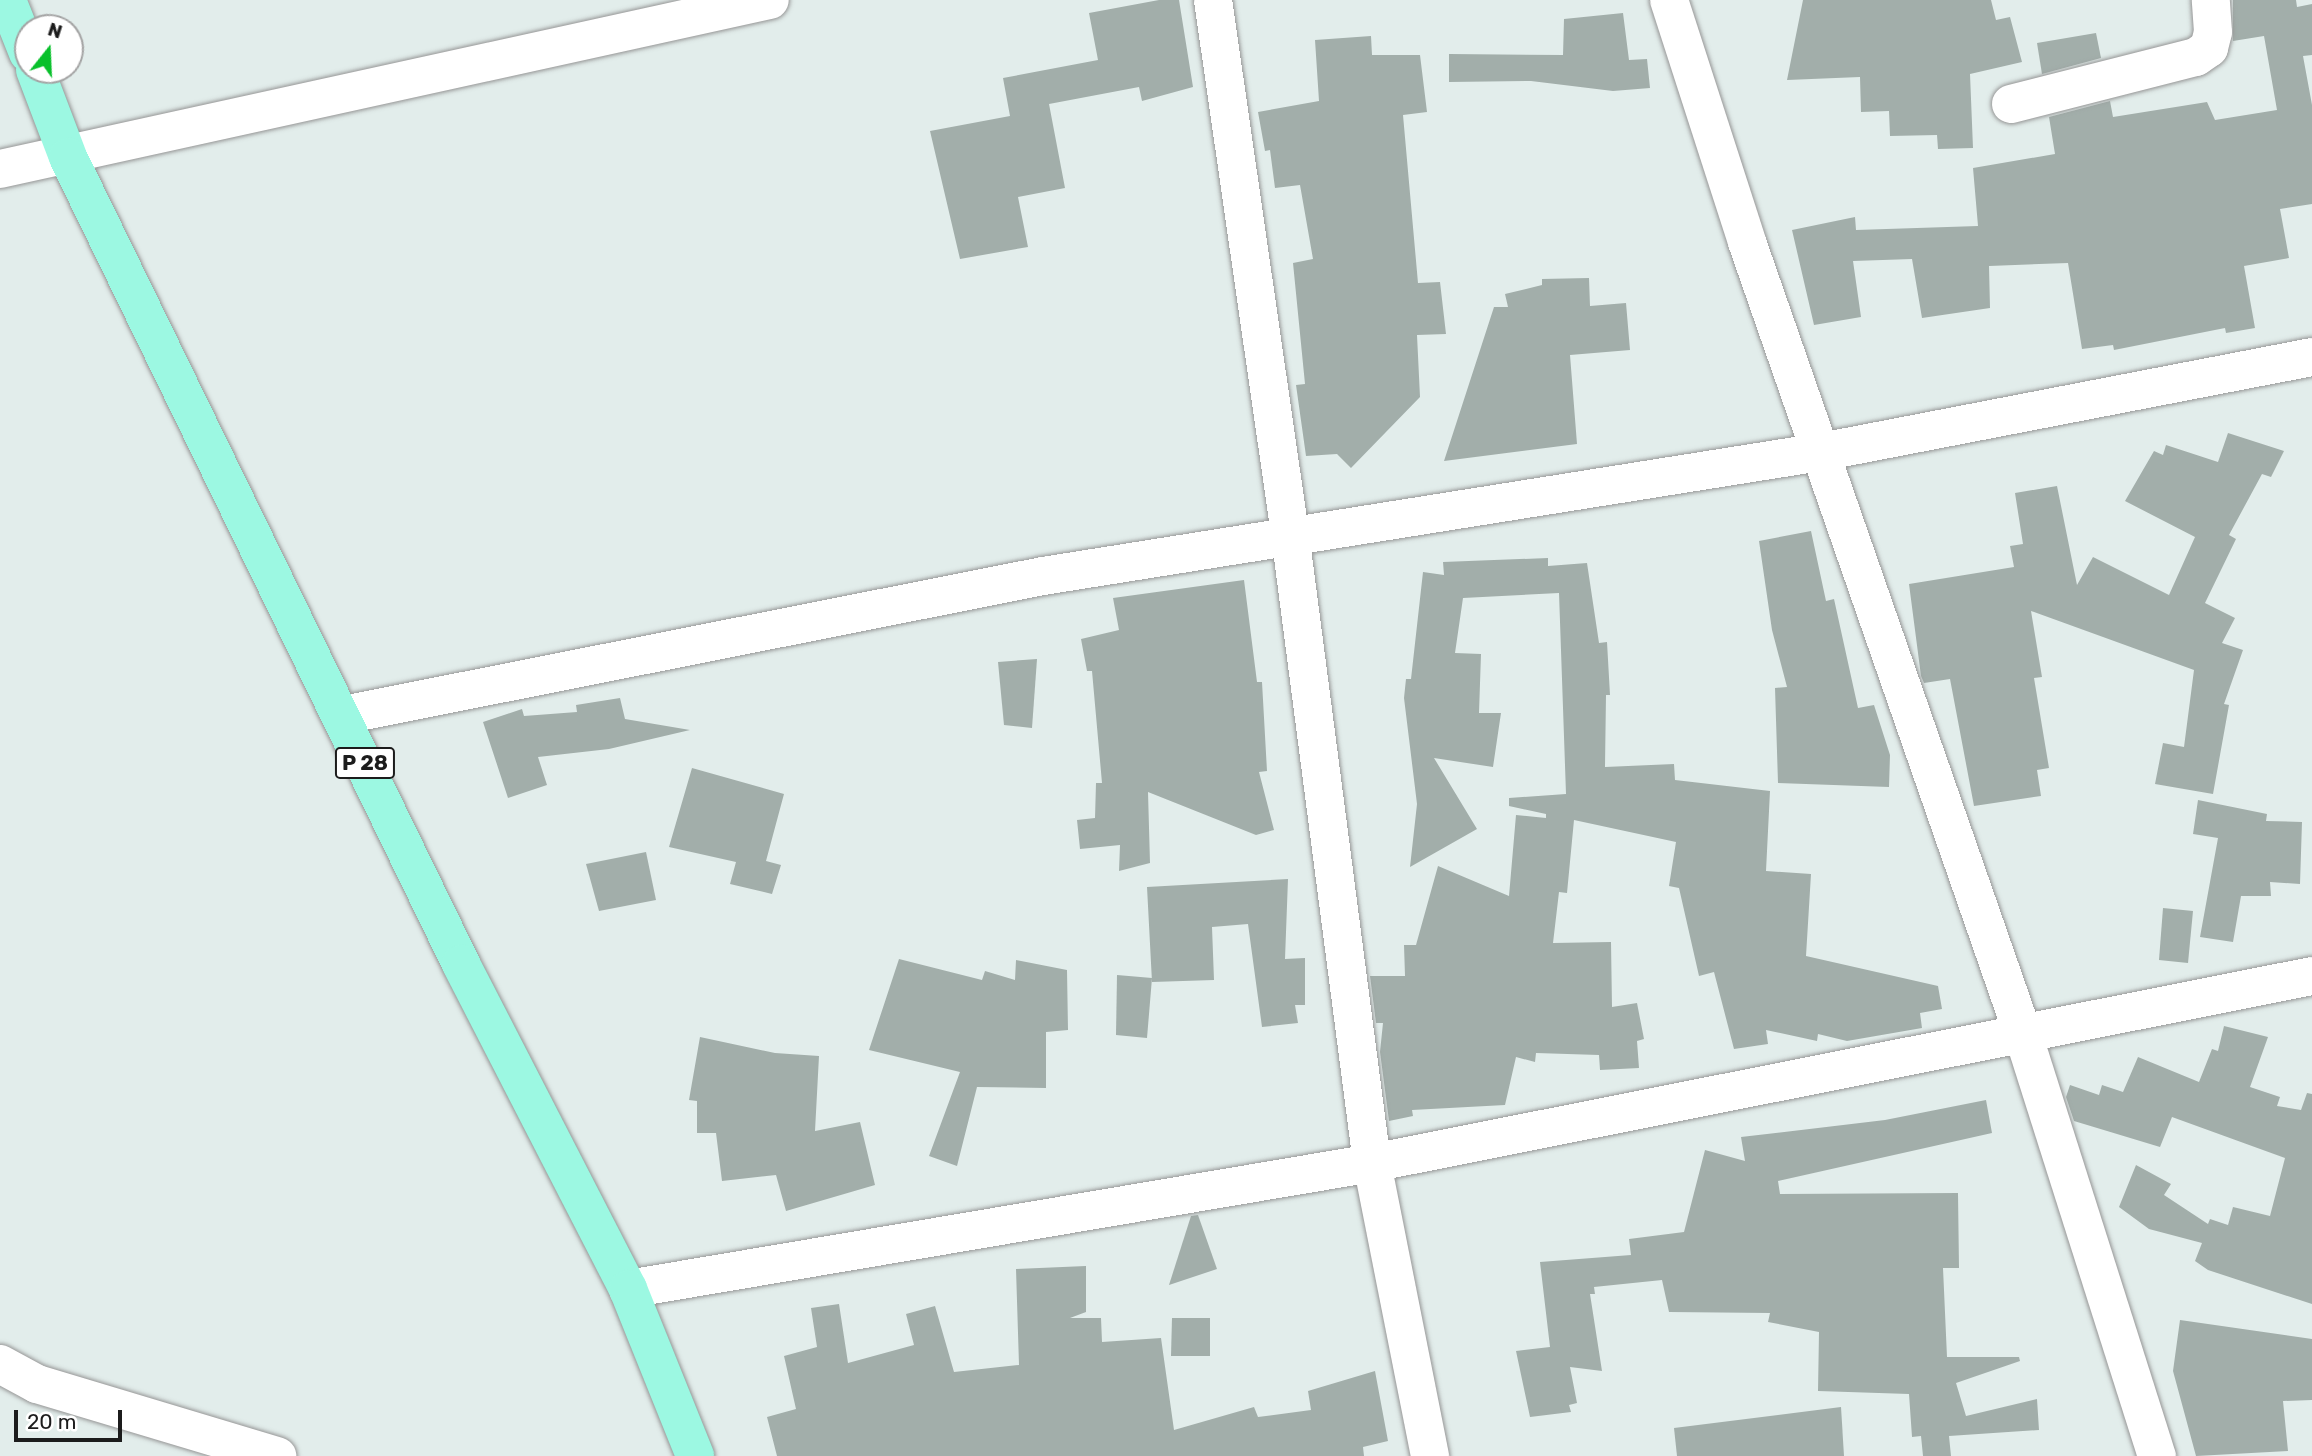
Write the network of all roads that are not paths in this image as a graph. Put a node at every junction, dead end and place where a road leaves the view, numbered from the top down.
1 (770, 0) edge
2 (1213, 0) edge
3 (1669, 0) edge
4 (2211, 0) edge
5 (40, 84) edge
6 (2011, 104) dead end
7 (68, 157) junction
8 (0, 169) edge
9 (2312, 357) edge
10 (1821, 452) junction
11 (1290, 534) junction
12 (343, 715) junction
13 (2312, 976) edge
14 (2023, 1034) junction
15 (1372, 1163) junction
16 (628, 1289) junction
17 (0, 1364) edge
18 (278, 1456) edge
19 (695, 1456) edge
20 (1430, 1456) edge
21 (2157, 1456) edge

1 - 7 street
2 - 11 street
3 - 10 street
4 - 6 street
5 - 7 main road, P 28
7 - 8 street
7 - 12 main road, P 28
9 - 10 street
10 - 11 street
10 - 14 street
11 - 12 street
11 - 15 street
12 - 16 main road, P 28
13 - 14 street
14 - 15 street
14 - 21 street
15 - 16 street
15 - 20 street
16 - 19 main road, P 28
17 - 18 street

